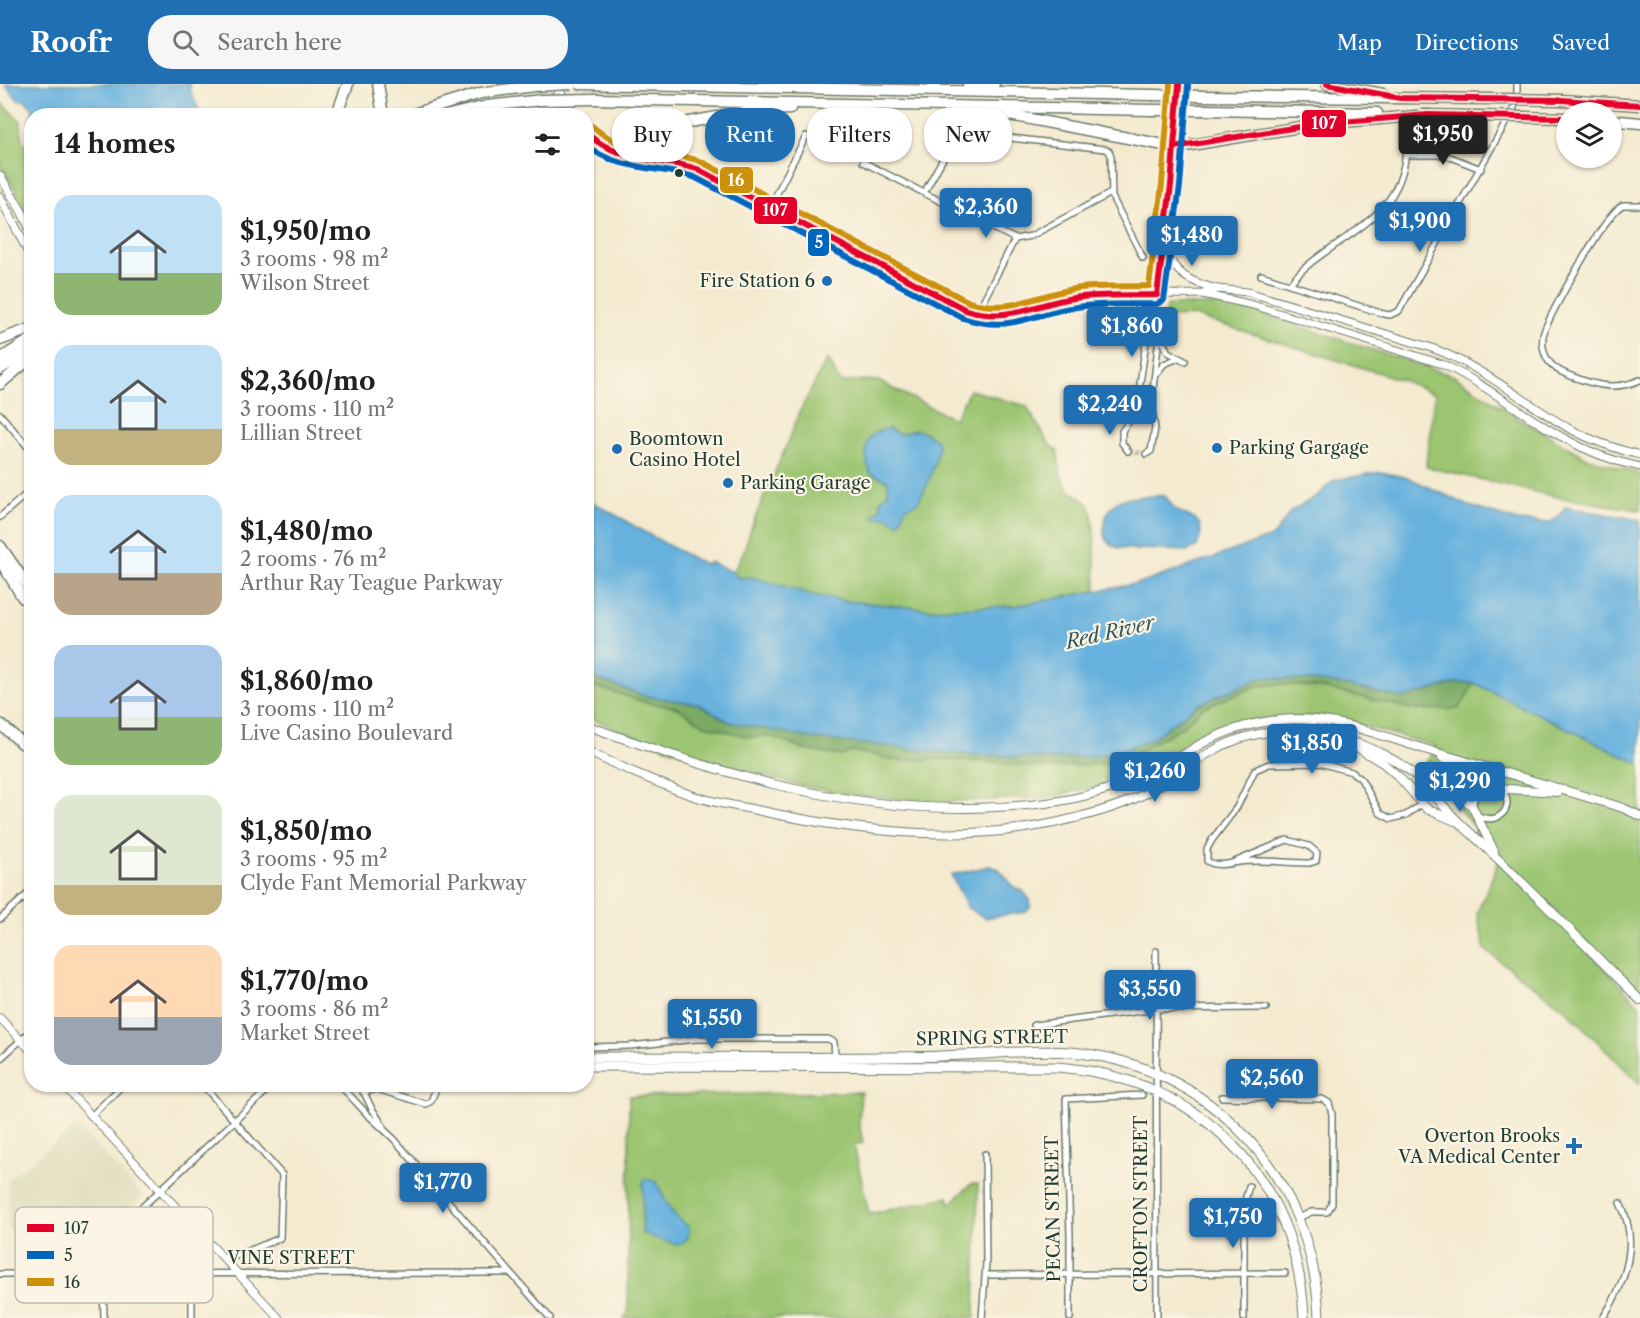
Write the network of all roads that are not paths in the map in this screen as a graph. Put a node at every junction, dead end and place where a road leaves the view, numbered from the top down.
1 (348, 84) edge
2 (378, 84) edge
3 (555, 84) edge
4 (571, 84) edge
5 (580, 84) edge
6 (766, 84) edge
7 (994, 84) edge
8 (1179, 84) edge
9 (1327, 84) edge
10 (1517, 84) edge
11 (781, 88) junction
12 (907, 91) junction
13 (1400, 98) junction
14 (826, 103) junction
15 (1640, 105) edge
16 (965, 107) junction
17 (339, 108) edge
18 (382, 108) edge
19 (431, 108) edge
20 (479, 108) edge
21 (569, 108) edge
22 (1428, 115) junction
23 (1556, 118) edge
24 (693, 121) edge
25 (1622, 121) edge
26 (1640, 123) edge
27 (806, 136) dead end
28 (594, 139) edge
29 (1174, 147) junction
30 (612, 152) edge
31 (672, 162) edge
32 (863, 162) dead end
33 (1481, 168) junction
34 (0, 176) edge
35 (924, 193) junction
36 (1111, 193) junction
37 (0, 197) edge
38 (1640, 206) edge
39 (770, 207) junction
40 (24, 216) edge
41 (1015, 239) junction
42 (24, 244) edge
43 (1164, 248) junction
44 (1143, 258) dead end
45 (1261, 275) dead end
46 (1290, 284) junction
47 (1217, 289) junction
48 (1203, 294) junction
49 (1157, 295) junction
50 (977, 313) junction
51 (1156, 317) junction
52 (24, 331) edge
53 (1160, 336) junction
54 (0, 340) edge
55 (24, 344) edge
56 (24, 355) edge
57 (0, 359) edge
58 (1176, 359) dead end
59 (1185, 360) dead end
60 (24, 364) edge
61 (0, 369) edge
62 (15, 372) junction
63 (1155, 375) junction
64 (1640, 380) edge
65 (0, 384) edge
66 (0, 389) edge
67 (0, 414) edge
68 (24, 442) edge
69 (1128, 451) dead end
70 (1146, 453) dead end
71 (1640, 455) edge
72 (1640, 467) edge
73 (24, 496) edge
74 (0, 518) edge
75 (0, 546) edge
76 (0, 560) edge
77 (0, 569) edge
78 (24, 590) edge
79 (24, 591) edge
80 (24, 592) edge
81 (0, 719) edge
82 (0, 724) edge
83 (594, 728) edge
84 (1327, 734) junction
85 (1397, 741) junction
86 (22, 743) joint
87 (594, 754) edge
88 (1413, 773) junction
89 (1495, 785) junction
90 (1594, 799) junction
91 (1422, 804) junction
92 (1475, 812) junction
93 (1640, 816) edge
94 (1463, 827) junction
95 (1499, 861) junction
96 (1232, 863) junction
97 (23, 898) edge
98 (0, 919) edge
99 (1156, 951) dead end
100 (1640, 1000) edge
101 (1266, 1008) dead end
102 (1157, 1009) junction
103 (0, 1018) edge
104 (1034, 1025) dead end
105 (24, 1037) edge
106 (20, 1040) junction
107 (24, 1044) edge
108 (594, 1047) edge
109 (594, 1057) edge
110 (0, 1059) edge
111 (835, 1061) junction
112 (594, 1066) edge
113 (1156, 1074) junction
114 (1156, 1090) junction
115 (69, 1092) edge
116 (116, 1092) edge
117 (209, 1092) edge
118 (266, 1092) edge
119 (346, 1092) edge
120 (363, 1092) edge
121 (387, 1092) edge
122 (435, 1092) edge
123 (1142, 1095) dead end
124 (1222, 1097) dead end
125 (91, 1116) junction
126 (235, 1121) junction
127 (394, 1139) junction
128 (985, 1154) dead end
129 (1249, 1186) dead end
130 (160, 1190) junction
131 (1620, 1203) dead end
132 (142, 1207) edge
133 (176, 1207) edge
134 (1299, 1218) junction
135 (213, 1246) edge
136 (226, 1260) junction
137 (213, 1273) edge
138 (510, 1273) junction
139 (1245, 1273) junction
140 (1285, 1273) dead end
141 (238, 1274) junction
142 (1070, 1274) junction
143 (1157, 1274) junction
144 (986, 1275) junction
145 (279, 1318) edge
146 (550, 1318) edge
147 (982, 1318) edge
148 (1070, 1318) edge
149 (1157, 1318) edge
150 (1244, 1318) edge
151 (1304, 1318) edge
152 (1319, 1318) edge
153 (1603, 1318) edge

1 - 17 highway
2 - 18 highway
3 - 21 main road
4 - 19 highway, bridge
5 - 11 highway
6 - 11 highway
7 - 12 highway
8 - 29 main road
9 - 13 highway
10 - 33 street
11 - 12 highway
12 - 13 highway, bridge
13 - 15 highway, bridge
14 - 16 highway
14 - 20 highway, bridge
14 - 24 highway
16 - 22 highway, bridge
16 - 29 highway
22 - 23 highway, bridge
22 - 29 highway
25 - 26 highway
27 - 39 street
28 - 30 main road
29 - 43 street
31 - 39 street
32 - 35 street
33 - 46 street
33 - 46 street
34 - 40 main road
35 - 36 street
35 - 41 street
36 - 41 street
36 - 44 street
37 - 42 main road
38 - 64 street
39 - 50 street
41 - 50 street
43 - 47 street
43 - 49 street
45 - 46 street
47 - 48 street
47 - 71 street
48 - 49 street
48 - 72 street
49 - 50 street
49 - 51 street
51 - 53 street
51 - 69 street
52 - 54 highway
53 - 59 street
53 - 63 street
55 - 57 highway
56 - 61 highway
58 - 63 street
60 - 62 highway
62 - 65 highway
62 - 66 highway
63 - 70 street
67 - 68 street
73 - 74 street
75 - 78 highway
76 - 79 highway
77 - 80 main road
81 - 86 main road
82 - 86 highway
83 - 85 main road
84 - 87 main road
84 - 88 main road
84 - 91 main road
85 - 89 main road
85 - 90 main road
88 - 92 main road
88 - 94 main road
89 - 90 main road
89 - 92 street
89 - 92 street
90 - 93 main road
91 - 94 main road
91 - 96 street
92 - 95 main road
94 - 95 main road
95 - 100 main road
96 - 96 street
97 - 98 street
99 - 102 street
101 - 102 street
102 - 104 street
102 - 113 street
103 - 106 street
105 - 106 street
106 - 107 street
106 - 110 street
108 - 111 street
109 - 111 main road, SPRING STREET
111 - 112 main road, SPRING STREET
111 - 113 main road, SPRING STREET
111 - 114 main road, SPRING STREET
113 - 114 street, CROFTON STREET
113 - 134 main road, SPRING STREET
114 - 143 street, CROFTON STREET
114 - 151 main road, SPRING STREET
115 - 125 street
116 - 125 street
117 - 126 street
118 - 126 street
119 - 127 street
120 - 127 street
121 - 122 street
123 - 142 street, PECAN STREET
124 - 134 street
125 - 130 street
126 - 130 street
126 - 136 street
127 - 138 street
128 - 144 street
129 - 139 street
130 - 132 street
130 - 133 street
131 - 153 street
134 - 152 main road, SPRING STREET
135 - 136 street
136 - 141 street
137 - 141 street, VINE STREET
138 - 141 street, VINE STREET
138 - 146 street
139 - 140 street
139 - 143 street
139 - 150 street
141 - 145 street
142 - 143 street
142 - 144 street
142 - 148 street, PECAN STREET
143 - 149 street, CROFTON STREET
144 - 147 street

